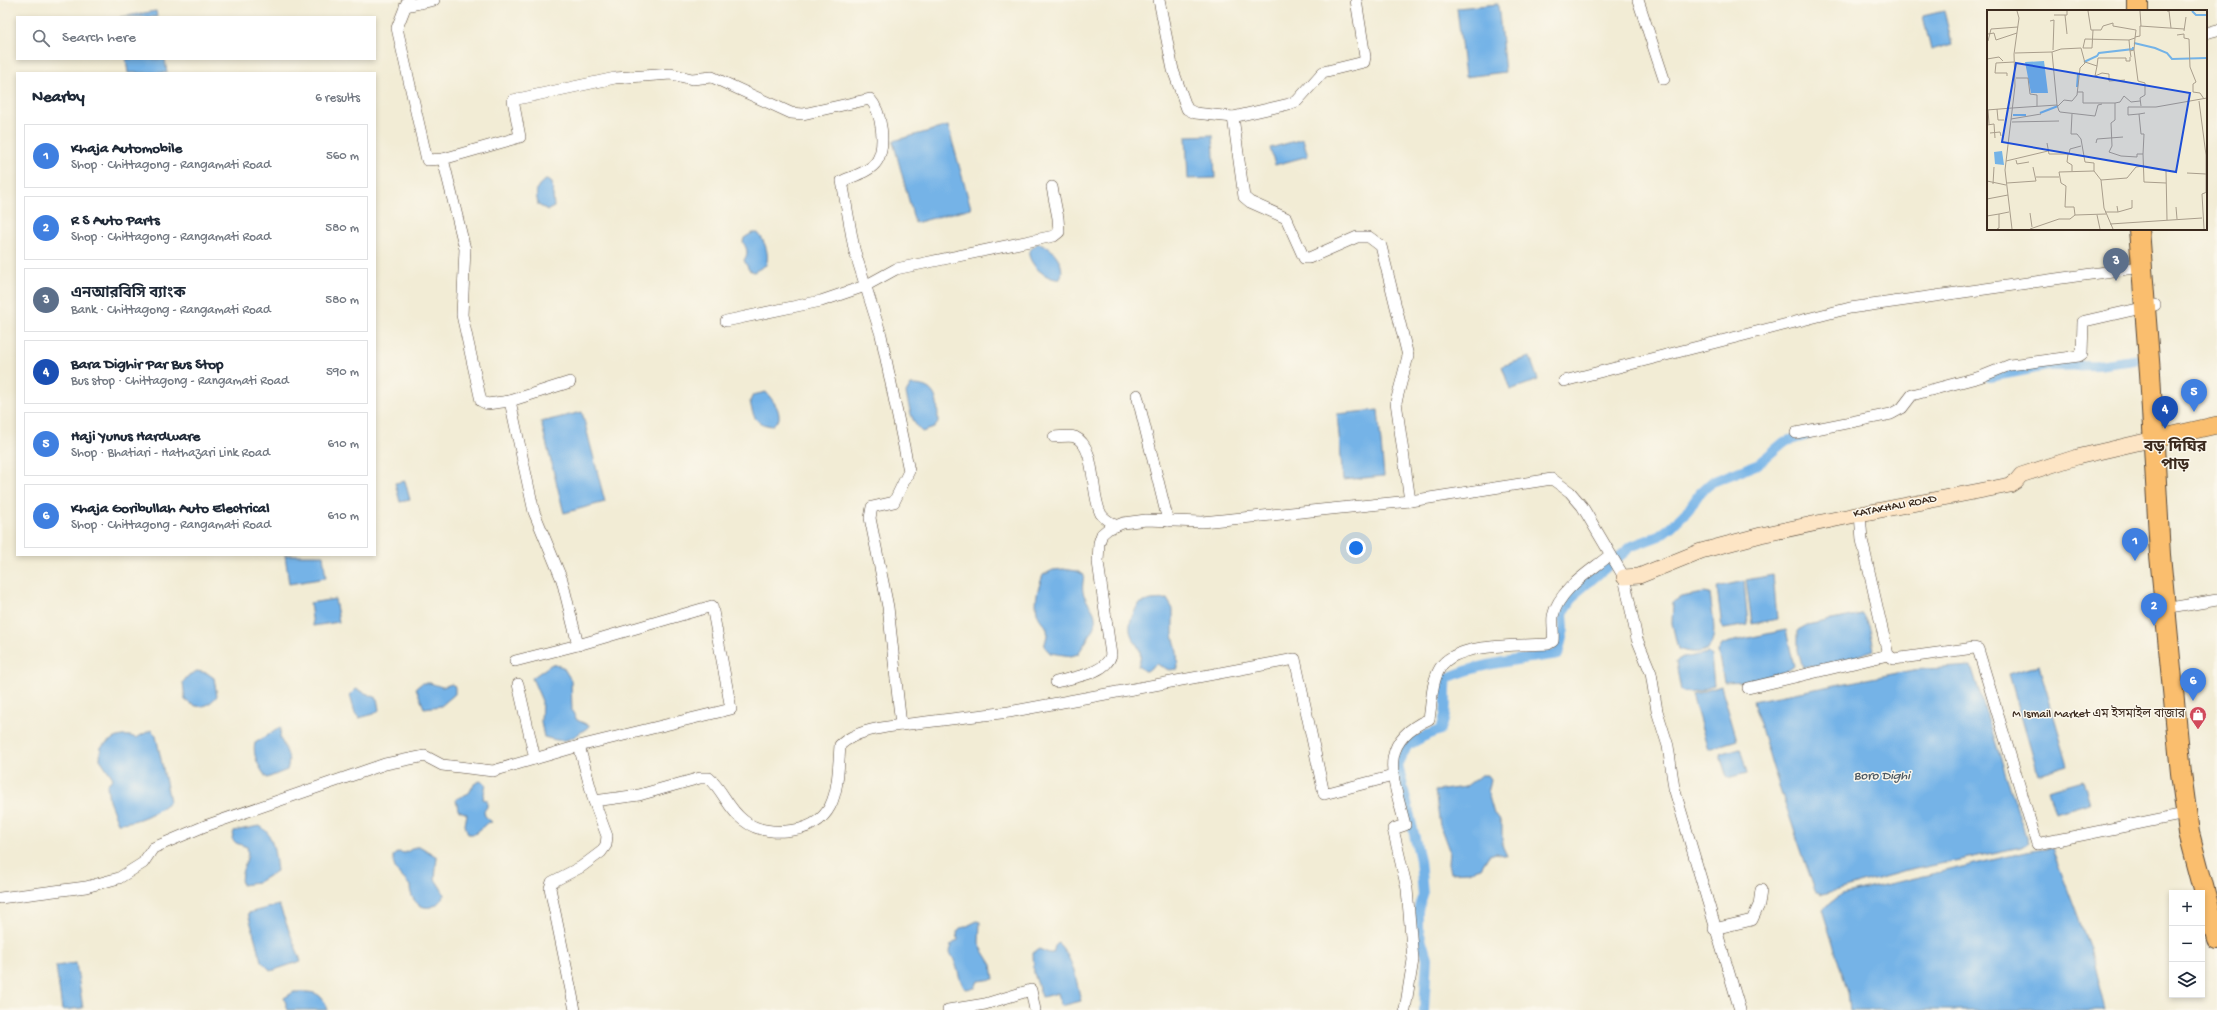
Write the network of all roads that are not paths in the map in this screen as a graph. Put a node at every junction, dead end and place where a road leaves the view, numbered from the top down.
1 (434, 0) edge
2 (1159, 0) edge
3 (1356, 0) edge
4 (1638, 0) edge
5 (406, 3) edge
6 (2217, 30) edge
7 (2207, 33) edge
8 (1664, 79) dead end
9 (1233, 117) junction
10 (443, 160) junction
11 (1052, 187) dead end
12 (2139, 230) edge
13 (2149, 230) edge
14 (2141, 267) junction
15 (865, 286) junction
16 (2150, 306) junction
17 (726, 321) dead end
18 (1564, 381) dead end
19 (570, 382) dead end
20 (1137, 395) dead end
21 (510, 401) junction
22 (2217, 425) edge
23 (1796, 433) dead end
24 (1054, 437) dead end
25 (2158, 439) junction
26 (1410, 501) junction
27 (1860, 514) junction
28 (1168, 521) junction
29 (1116, 526) junction
30 (1610, 555) junction
31 (1624, 577) junction
32 (2217, 600) edge
33 (2176, 607) junction
34 (578, 645) junction
35 (1888, 655) junction
36 (514, 661) dead end
37 (1056, 682) dead end
38 (518, 684) dead end
39 (1748, 688) dead end
40 (901, 725) junction
41 (579, 746) junction
42 (535, 759) junction
43 (1393, 776) junction
44 (594, 801) junction
45 (2185, 814) junction
46 (1761, 890) dead end
47 (0, 898) edge
48 (2217, 900) edge
49 (1714, 929) junction
50 (2217, 939) edge
51 (575, 1010) edge
52 (948, 1010) edge
53 (1035, 1010) edge
54 (1405, 1010) edge
55 (1740, 1010) edge

1 - 5 street
2 - 9 street
3 - 9 street
4 - 8 street
5 - 10 street
6 - 7 street
9 - 26 street
10 - 15 street
10 - 21 street
11 - 15 street
12 - 14 highway
13 - 16 highway
14 - 16 highway
14 - 18 street
15 - 17 street
15 - 40 street
16 - 23 street
16 - 25 highway
19 - 21 street
20 - 28 street
21 - 34 street
22 - 25 main road
24 - 29 street
25 - 27 street, KATAKHALI ROAD
25 - 33 highway
25 - 45 highway
26 - 28 street
26 - 30 street
27 - 31 street, KATAKHALI ROAD
27 - 35 street
28 - 29 street
29 - 37 street
30 - 31 street
30 - 43 street
31 - 49 street
32 - 33 street
33 - 48 highway
34 - 36 street
34 - 41 street
35 - 39 street
35 - 45 street
38 - 42 street
40 - 43 street
40 - 44 street
41 - 42 street
41 - 44 street
42 - 47 street
43 - 54 street
44 - 51 street
45 - 50 highway
46 - 49 street
49 - 55 street
52 - 53 street

